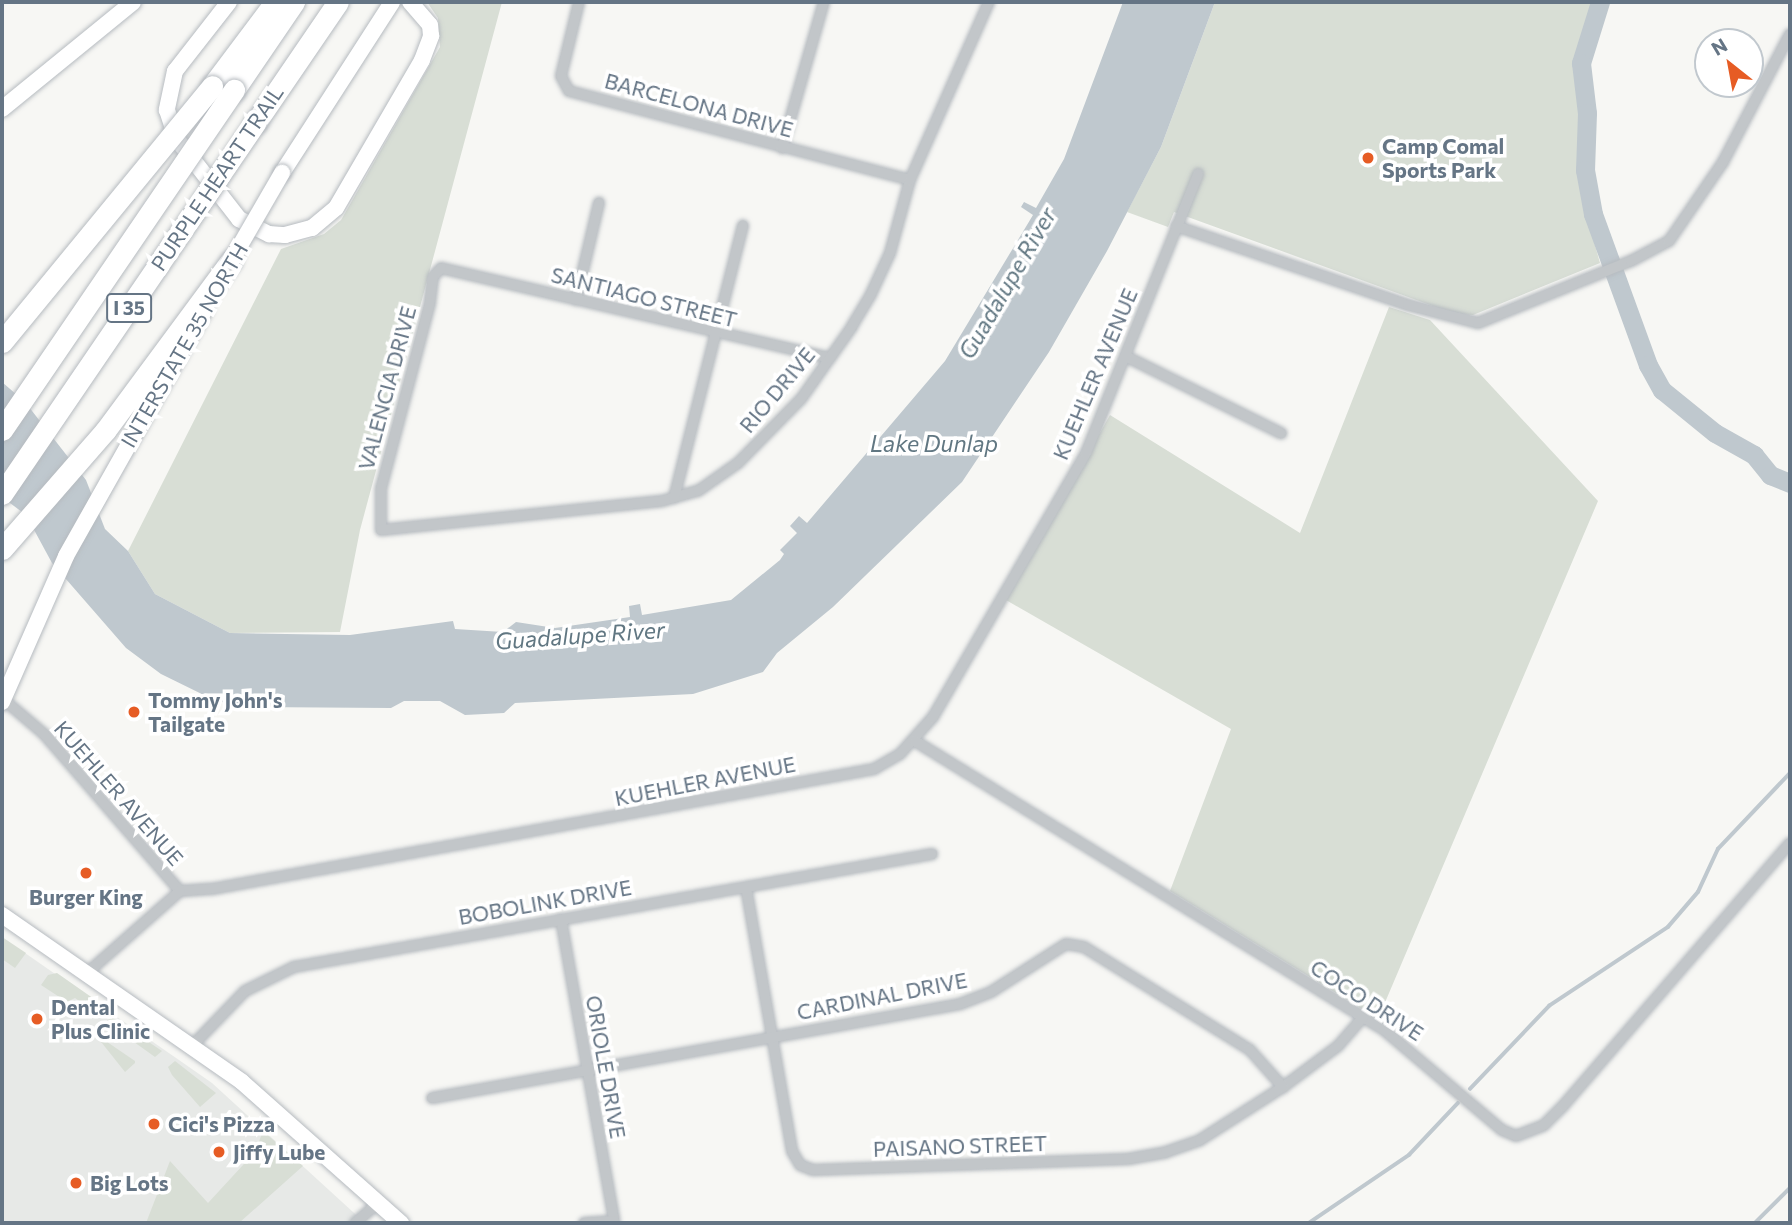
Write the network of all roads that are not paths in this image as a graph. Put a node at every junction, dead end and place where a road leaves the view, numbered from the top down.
1 (229, 2) edge
2 (275, 2) edge
3 (294, 2) edge
4 (338, 2) edge
5 (348, 2) edge
6 (392, 2) edge
7 (410, 2) edge
8 (579, 2) edge
9 (824, 2) edge
10 (989, 2) edge
11 (131, 4) edge
12 (1790, 33) edge
13 (298, 61) junction
14 (2, 109) edge
15 (782, 148) junction
16 (1198, 174) dead end
17 (910, 180) junction
18 (599, 204) dead end
19 (743, 226) dead end
20 (1177, 226) junction
21 (231, 261) junction
22 (450, 268) joint
23 (576, 300) junction
24 (716, 335) junction
25 (2, 342) edge
26 (1127, 357) junction
27 (830, 358) junction
28 (2, 430) edge
29 (1281, 433) dead end
30 (2, 494) edge
31 (674, 498) junction
32 (381, 530) joint
33 (2, 549) edge
34 (3, 701) edge
35 (915, 741) junction
36 (1790, 843) edge
37 (932, 854) dead end
38 (746, 887) junction
39 (180, 891) junction
40 (2, 915) edge
41 (561, 919) junction
42 (87, 973) junction
43 (1362, 1018) junction
44 (772, 1037) junction
45 (193, 1045) junction
46 (587, 1070) junction
47 (1283, 1087) junction
48 (432, 1098) dead end
49 (379, 1202) junction
50 (355, 1223) edge
51 (401, 1223) edge
52 (584, 1223) edge

1 - 7 main road
2 - 25 highway, bridge
3 - 28 highway, PURPLE HEART TRAIL / I 35, bridge
4 - 13 highway, PURPLE HEART TRAIL / I 35
5 - 13 highway
6 - 21 main road, INTERSTATE 35 NORTH, bridge
8 - 15 street, BARCELONA DRIVE
9 - 15 street
10 - 17 street, RIO DRIVE
11 - 14 main road
12 - 20 street
13 - 30 highway, PURPLE HEART TRAIL / I 35, bridge
15 - 17 street, BARCELONA DRIVE
16 - 20 street, KUEHLER AVENUE
17 - 27 street, RIO DRIVE
18 - 23 street
19 - 24 street
20 - 26 street, KUEHLER AVENUE
21 - 33 highway
21 - 34 main road, INTERSTATE 35 NORTH
22 - 23 street, SANTIAGO STREET
22 - 32 street, VALENCIA DRIVE
23 - 24 street, SANTIAGO STREET
24 - 27 street, SANTIAGO STREET
24 - 31 street
26 - 29 street
26 - 35 street, KUEHLER AVENUE
27 - 31 street, RIO DRIVE
31 - 32 street, RIO DRIVE
34 - 39 street, KUEHLER AVENUE
35 - 39 street, KUEHLER AVENUE
35 - 43 street, COCO DRIVE
36 - 43 street, COCO DRIVE
37 - 38 street, BOBOLINK DRIVE
38 - 41 street, BOBOLINK DRIVE
38 - 44 street, PAISANO STREET
39 - 42 street
40 - 42 main road
41 - 45 street, BOBOLINK DRIVE
41 - 46 street, ORIOLE DRIVE
42 - 45 main road
43 - 47 street, PAISANO STREET
44 - 46 street, CARDINAL DRIVE
44 - 47 street, CARDINAL DRIVE
44 - 47 street, PAISANO STREET
45 - 49 main road
46 - 48 street, CARDINAL DRIVE
46 - 52 street, ORIOLE DRIVE
49 - 50 street
49 - 51 main road

